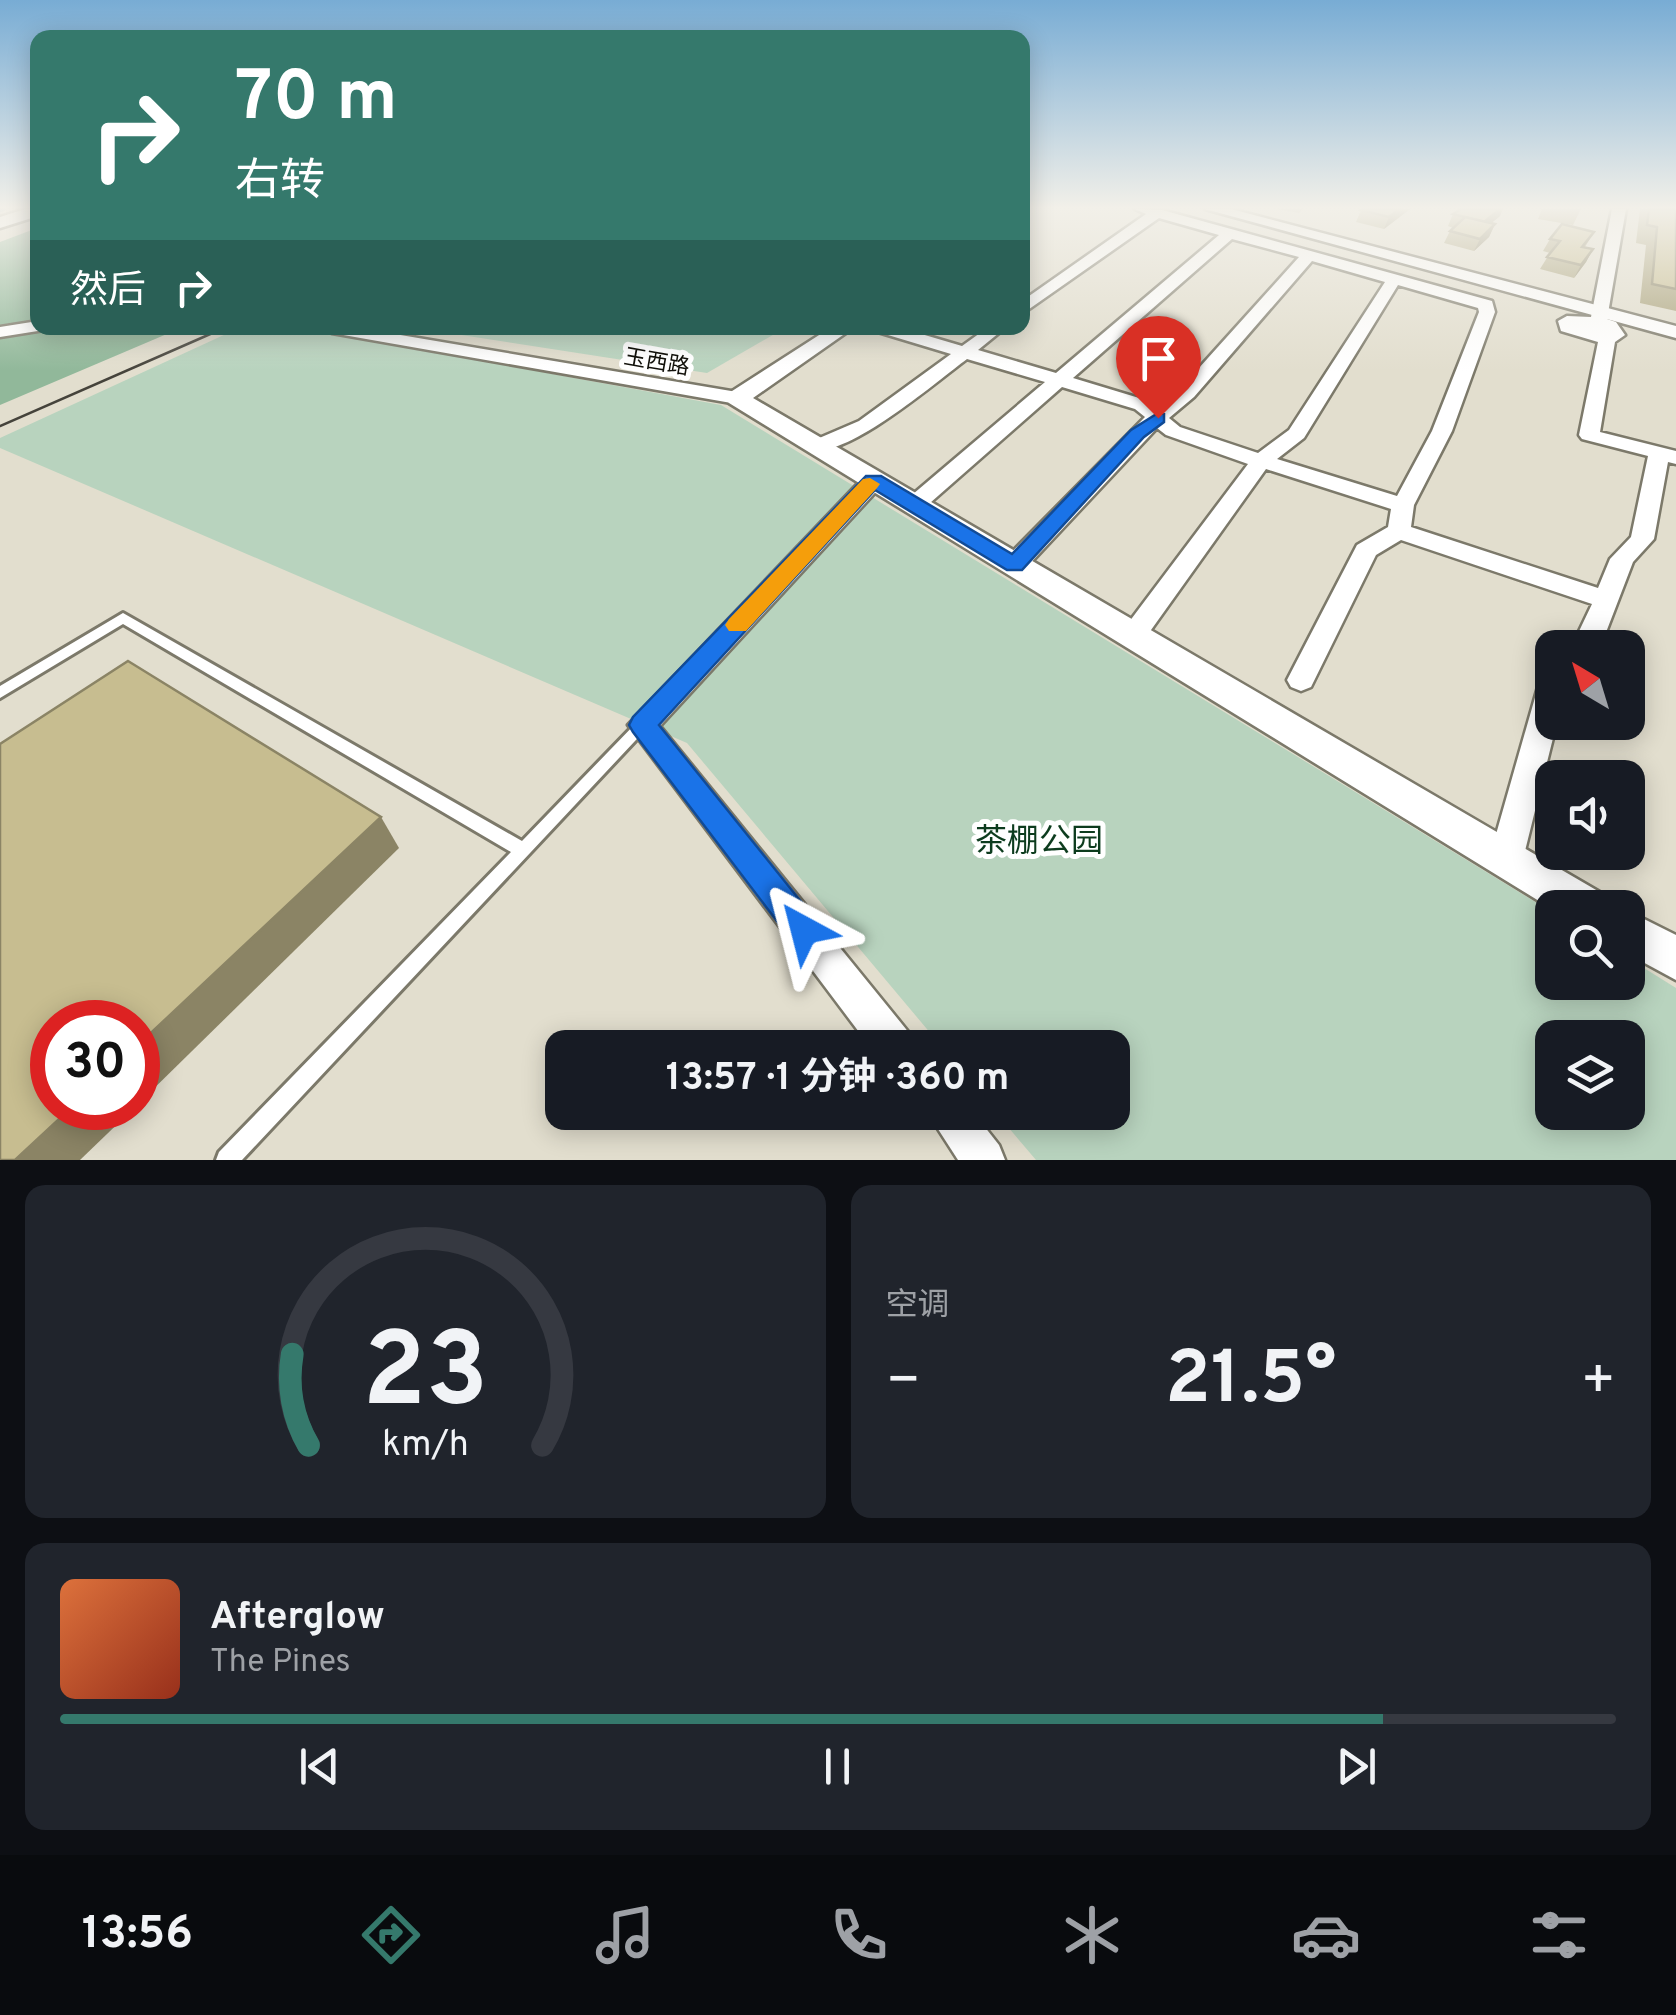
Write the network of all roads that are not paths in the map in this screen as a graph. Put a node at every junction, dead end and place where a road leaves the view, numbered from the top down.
1 (1081, 263) edge
2 (1196, 263) edge
3 (1301, 263) edge
4 (1342, 263) edge
5 (1402, 263) edge
6 (1413, 263) edge
7 (1610, 263) edge
8 (1396, 278) junction
9 (1030, 302) edge
10 (1601, 320) junction
11 (30, 327) edge
12 (1676, 329) edge
13 (0, 332) edge
14 (372, 335) edge
15 (832, 335) edge
16 (910, 335) edge
17 (987, 335) edge
18 (967, 350) junction
19 (1060, 378) junction
20 (737, 398) junction
21 (1158, 418) junction
22 (817, 446) junction
23 (1667, 456) edge
24 (1261, 461) junction
25 (874, 480) junction
26 (914, 505) junction
27 (1402, 505) junction
28 (1399, 531) junction
29 (1014, 565) junction
30 (1608, 600) junction
31 (1593, 630) edge
32 (1132, 636) junction
33 (1302, 680) dead end
34 (0, 693) edge
35 (643, 725) junction
36 (1538, 740) edge
37 (523, 850) junction
38 (1506, 859) junction
39 (1558, 890) edge
40 (1645, 941) edge
41 (1676, 959) edge
42 (882, 1030) edge
43 (961, 1130) edge
44 (227, 1160) edge
45 (984, 1160) edge

1 - 9 street
2 - 19 street
3 - 21 street
4 - 8 street
5 - 10 street
6 - 10 street
7 - 10 street
8 - 24 street
8 - 27 street
10 - 12 street
10 - 23 street
11 - 13 street
14 - 20 street, 玉西路
15 - 20 street
16 - 18 street
17 - 18 street
18 - 19 street
18 - 22 street
19 - 21 street
19 - 26 street
20 - 22 street
21 - 24 street
21 - 29 street
22 - 25 street
23 - 30 street
24 - 27 street
24 - 32 street
25 - 26 street
25 - 35 street
26 - 29 street
27 - 28 street
28 - 30 street
28 - 33 street
29 - 32 street
30 - 31 street
32 - 38 street
34 - 37 lane
35 - 37 lane
35 - 42 street
36 - 38 street
37 - 44 lane
38 - 39 street
40 - 41 street
43 - 45 street

